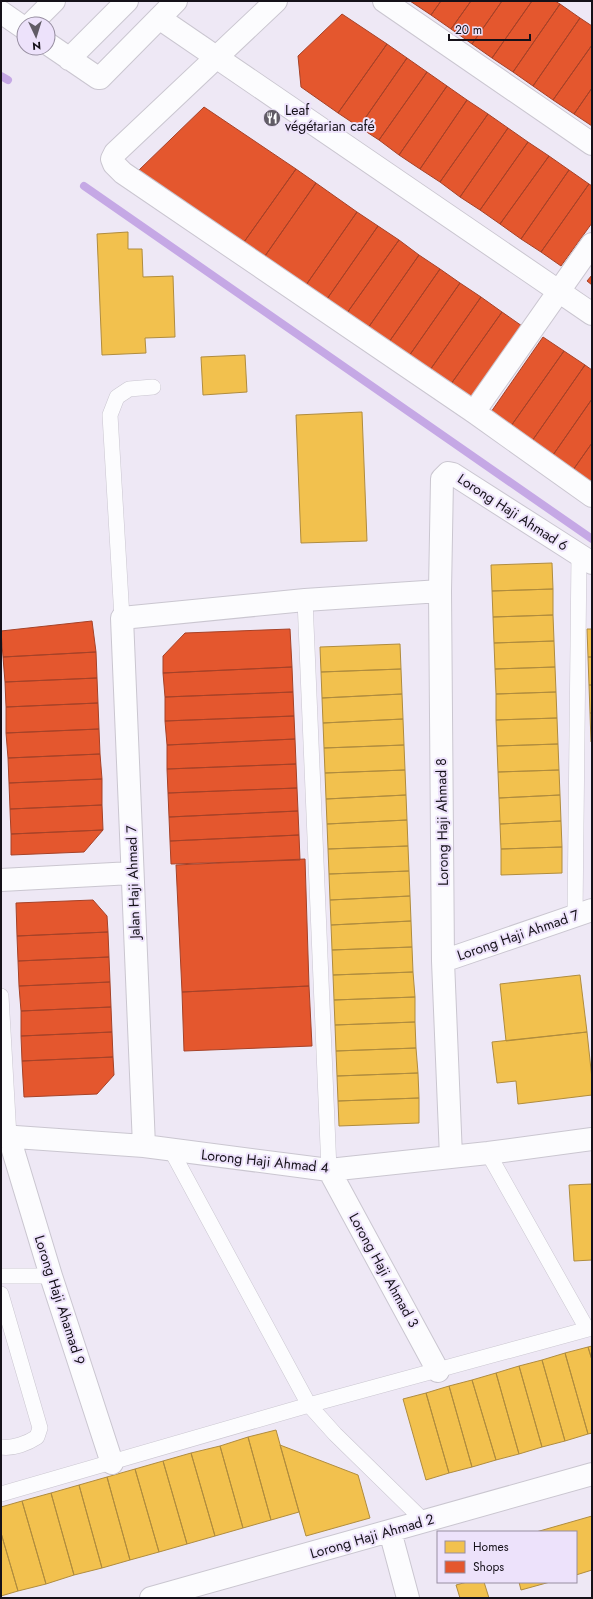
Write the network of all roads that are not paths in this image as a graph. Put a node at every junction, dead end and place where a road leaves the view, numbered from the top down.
1 (54, 1) edge
2 (127, 1) edge
3 (176, 1) edge
4 (276, 1) edge
5 (384, 1) edge
6 (1, 12) edge
7 (39, 16) edge
8 (159, 18) junction
9 (16, 22) edge
10 (56, 50) edge
11 (218, 58) junction
12 (69, 59) junction
13 (592, 144) edge
14 (592, 244) edge
15 (559, 291) junction
16 (592, 314) edge
17 (153, 387) dead end
18 (474, 412) junction
19 (441, 488) joint
20 (592, 496) edge
21 (586, 559) edge
22 (440, 591) junction
23 (305, 600) junction
24 (122, 618) junction
25 (132, 873) junction
26 (1, 880) edge
27 (584, 912) edge
28 (443, 961) junction
29 (1, 996) edge
30 (5, 1136) edge
31 (592, 1139) edge
32 (144, 1146) junction
33 (171, 1150) junction
34 (488, 1153) junction
35 (451, 1157) junction
36 (329, 1170) junction
37 (1, 1276) edge
38 (51, 1276) junction
39 (1, 1294) edge
40 (590, 1328) edge
41 (438, 1371) junction
42 (309, 1405) junction
43 (1, 1447) edge
44 (112, 1462) junction
45 (592, 1474) edge
46 (1, 1494) edge
47 (424, 1521) junction
48 (390, 1531) junction
49 (151, 1598) edge
50 (408, 1598) edge

1 - 7 street
2 - 12 street
3 - 8 street
4 - 11 street
5 - 13 street
6 - 9 street
8 - 11 street
8 - 12 street
10 - 12 street
11 - 15 street
11 - 18 street
14 - 15 street
15 - 16 street
15 - 18 street
17 - 24 lane
18 - 20 street
19 - 21 street, Lorong Haji Ahmad 6
19 - 22 street, Lorong Haji Ahmad 8
21 - 27 lane
22 - 23 street
22 - 28 street, Lorong Haji Ahmad 8
23 - 24 street
23 - 36 lane
24 - 25 street, Jalan Haji Ahmad 7
25 - 26 street
25 - 32 street, Jalan Haji Ahmad 7
27 - 28 street, Lorong Haji Ahmad 7
28 - 35 street, Lorong Haji Ahmad 8
29 - 30 lane
30 - 32 street, Lorong Haji Ahmad 4
30 - 38 street, Lorong Haji Ahamad 9
31 - 34 street, Lorong Haji Ahmad 4
32 - 33 street, Lorong Haji Ahmad 4
33 - 36 street, Lorong Haji Ahmad 4
33 - 42 lane
34 - 35 street, Lorong Haji Ahmad 4
34 - 40 lane
35 - 36 street, Lorong Haji Ahmad 4
36 - 41 street, Lorong Haji Ahmad 3
37 - 38 lane
38 - 44 street, Lorong Haji Ahamad 9
39 - 43 lane
40 - 41 lane
41 - 42 lane
42 - 44 lane
42 - 47 lane
44 - 46 lane
45 - 47 street, Lorong Haji Ahmad 2
47 - 48 street, Lorong Haji Ahmad 2
48 - 49 street, Lorong Haji Ahmad 2
48 - 50 street

